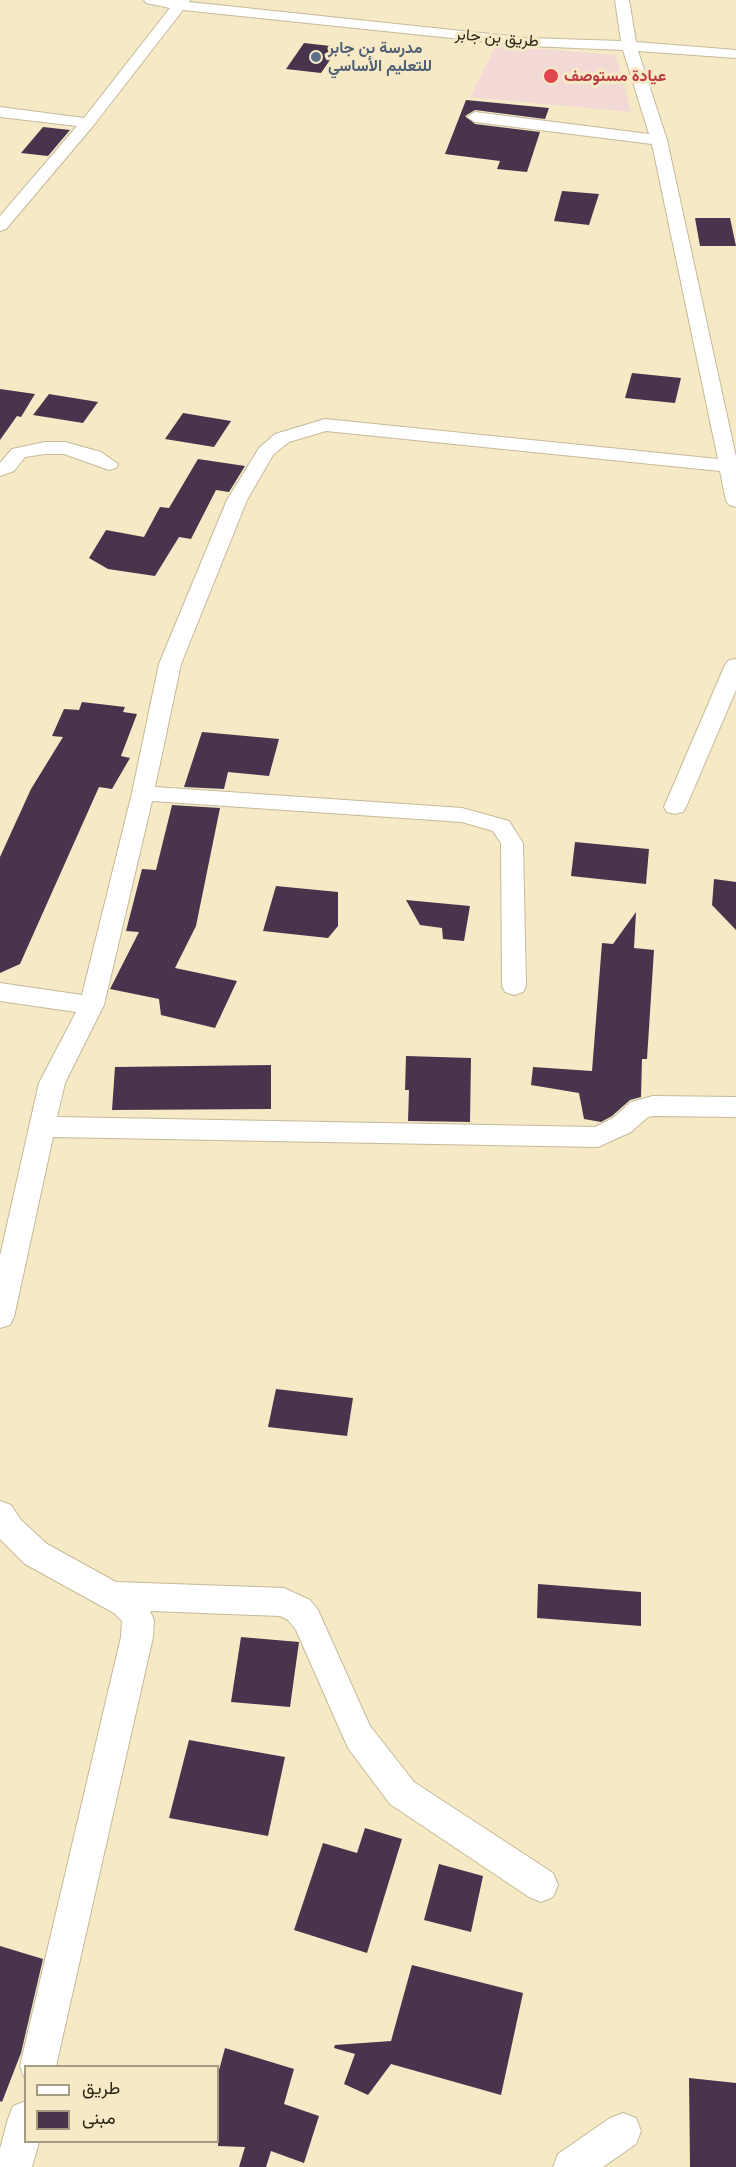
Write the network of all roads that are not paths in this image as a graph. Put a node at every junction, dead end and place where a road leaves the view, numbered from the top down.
1 (151, 0) edge
2 (622, 0) edge
3 (181, 3) edge
4 (629, 46) junction
5 (736, 54) edge
6 (0, 112) edge
7 (475, 117) dead end
8 (88, 123) junction
9 (659, 140) junction
10 (7, 209) edge
11 (0, 226) edge
12 (109, 464) dead end
13 (729, 466) junction
14 (0, 470) edge
15 (736, 501) edge
16 (736, 666) edge
17 (143, 793) junction
18 (675, 807) dead end
19 (514, 986) dead end
20 (0, 992) edge
21 (92, 1005) junction
22 (736, 1107) edge
23 (43, 1127) junction
24 (0, 1317) edge
25 (0, 1514) edge
26 (114, 1596) junction
27 (541, 1886) dead end
28 (38, 2065) edge
29 (24, 2127) edge
30 (623, 2130) dead end
31 (14, 2167) edge
32 (571, 2167) edge

1 - 3 street, طريق بن جابر
2 - 4 street
3 - 4 street, طريق بن جابر
3 - 8 street
4 - 5 street, طريق بن جابر
4 - 9 street
6 - 8 street
7 - 9 street
8 - 10 street
9 - 13 street
10 - 11 street
12 - 14 street
13 - 15 street
13 - 17 street
16 - 18 street
17 - 19 street
17 - 21 street
20 - 21 street
21 - 23 street
22 - 23 street
23 - 24 street
25 - 26 street
26 - 27 street
26 - 28 street
29 - 31 street
30 - 32 street

